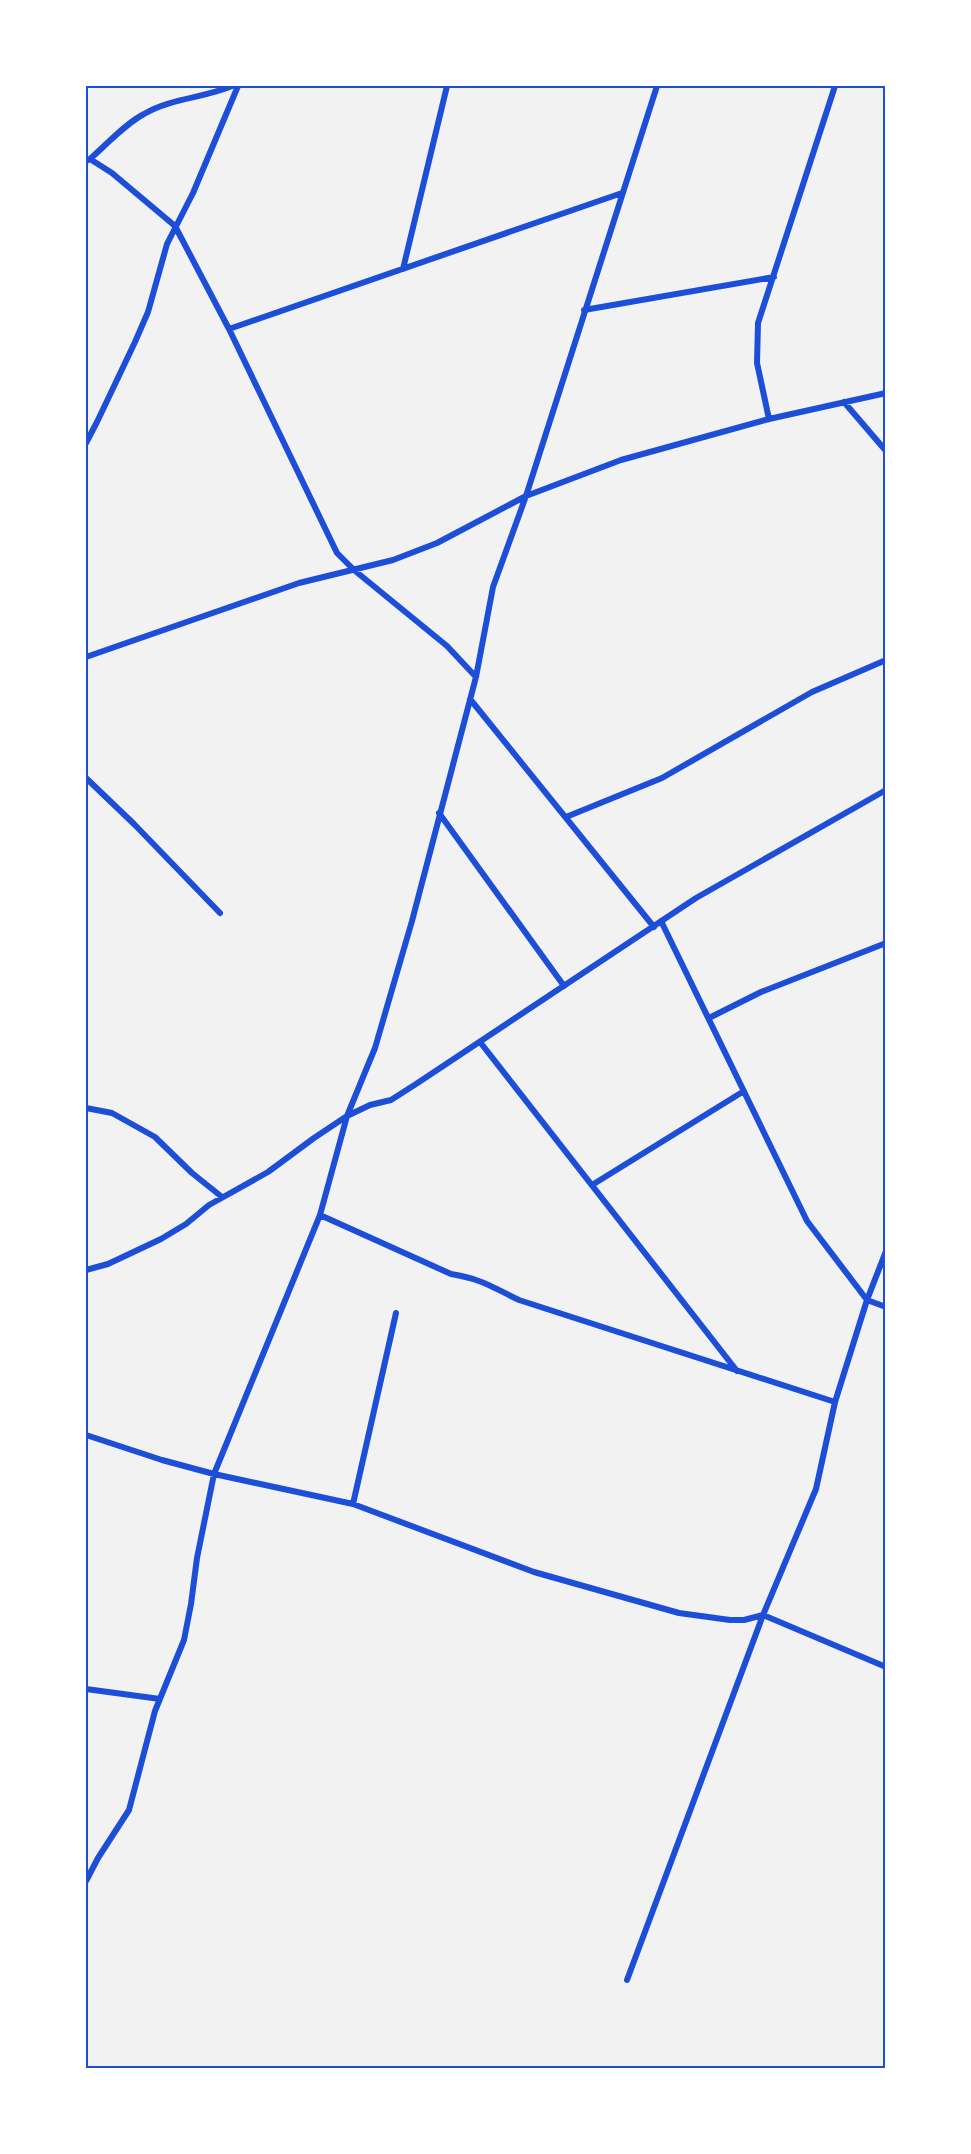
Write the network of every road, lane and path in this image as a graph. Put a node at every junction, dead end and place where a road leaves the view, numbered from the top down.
1 (232, 86) edge
2 (238, 86) edge
3 (447, 86) edge
4 (657, 86) edge
5 (835, 86) edge
6 (88, 160) edge
7 (622, 193) junction
8 (175, 226) junction
9 (403, 269) junction
10 (774, 277) junction
11 (584, 310) junction
12 (230, 329) junction
13 (885, 393) edge
14 (844, 402) junction
15 (769, 419) junction
16 (86, 442) edge
17 (885, 451) edge
18 (526, 496) junction
19 (354, 570) junction
20 (86, 657) edge
21 (885, 660) edge
22 (476, 677) junction
23 (470, 699) junction
24 (86, 778) edge
25 (885, 790) edge
26 (439, 813) junction
27 (566, 817) junction
28 (220, 913) dead end
29 (661, 921) junction
30 (654, 927) junction
31 (885, 943) edge
32 (564, 986) junction
33 (709, 1018) junction
34 (480, 1042) junction
35 (744, 1091) junction
36 (86, 1108) edge
37 (347, 1116) junction
38 (592, 1185) junction
39 (222, 1197) junction
40 (320, 1215) junction
41 (885, 1251) edge
42 (86, 1270) edge
43 (867, 1299) junction
44 (885, 1307) edge
45 (396, 1313) dead end
46 (737, 1371) junction
47 (835, 1402) junction
48 (86, 1435) edge
49 (214, 1474) junction
50 (353, 1504) junction
51 (763, 1615) junction
52 (885, 1667) edge
53 (86, 1689) edge
54 (160, 1699) junction
55 (86, 1881) edge
56 (627, 1980) dead end

1 - 6 street
2 - 8 street
3 - 9 street
4 - 7 street
5 - 10 street
6 - 8 street
7 - 9 street
7 - 11 street
8 - 12 street
8 - 16 street
9 - 12 street
10 - 11 street
10 - 15 street
11 - 18 street
12 - 19 street
13 - 14 street
14 - 15 street
14 - 17 street
15 - 18 street
18 - 19 street
18 - 22 street
19 - 20 street
19 - 22 street
21 - 27 street
22 - 23 street
23 - 26 street
23 - 27 street
24 - 28 street
25 - 29 street
26 - 32 street
26 - 37 street
27 - 30 street
29 - 30 street
29 - 33 street
30 - 32 street
31 - 33 street
32 - 34 street
33 - 35 street
34 - 37 street
34 - 38 street
35 - 38 street
35 - 43 street
36 - 39 street
37 - 39 street
37 - 40 street
38 - 46 street
39 - 42 street
40 - 46 street
40 - 49 street
41 - 43 street
43 - 44 street
43 - 47 street
45 - 50 street
46 - 47 street
47 - 51 street
48 - 49 street
49 - 50 street
49 - 54 street
50 - 51 street
51 - 52 street
51 - 56 street
53 - 54 street
54 - 55 street

